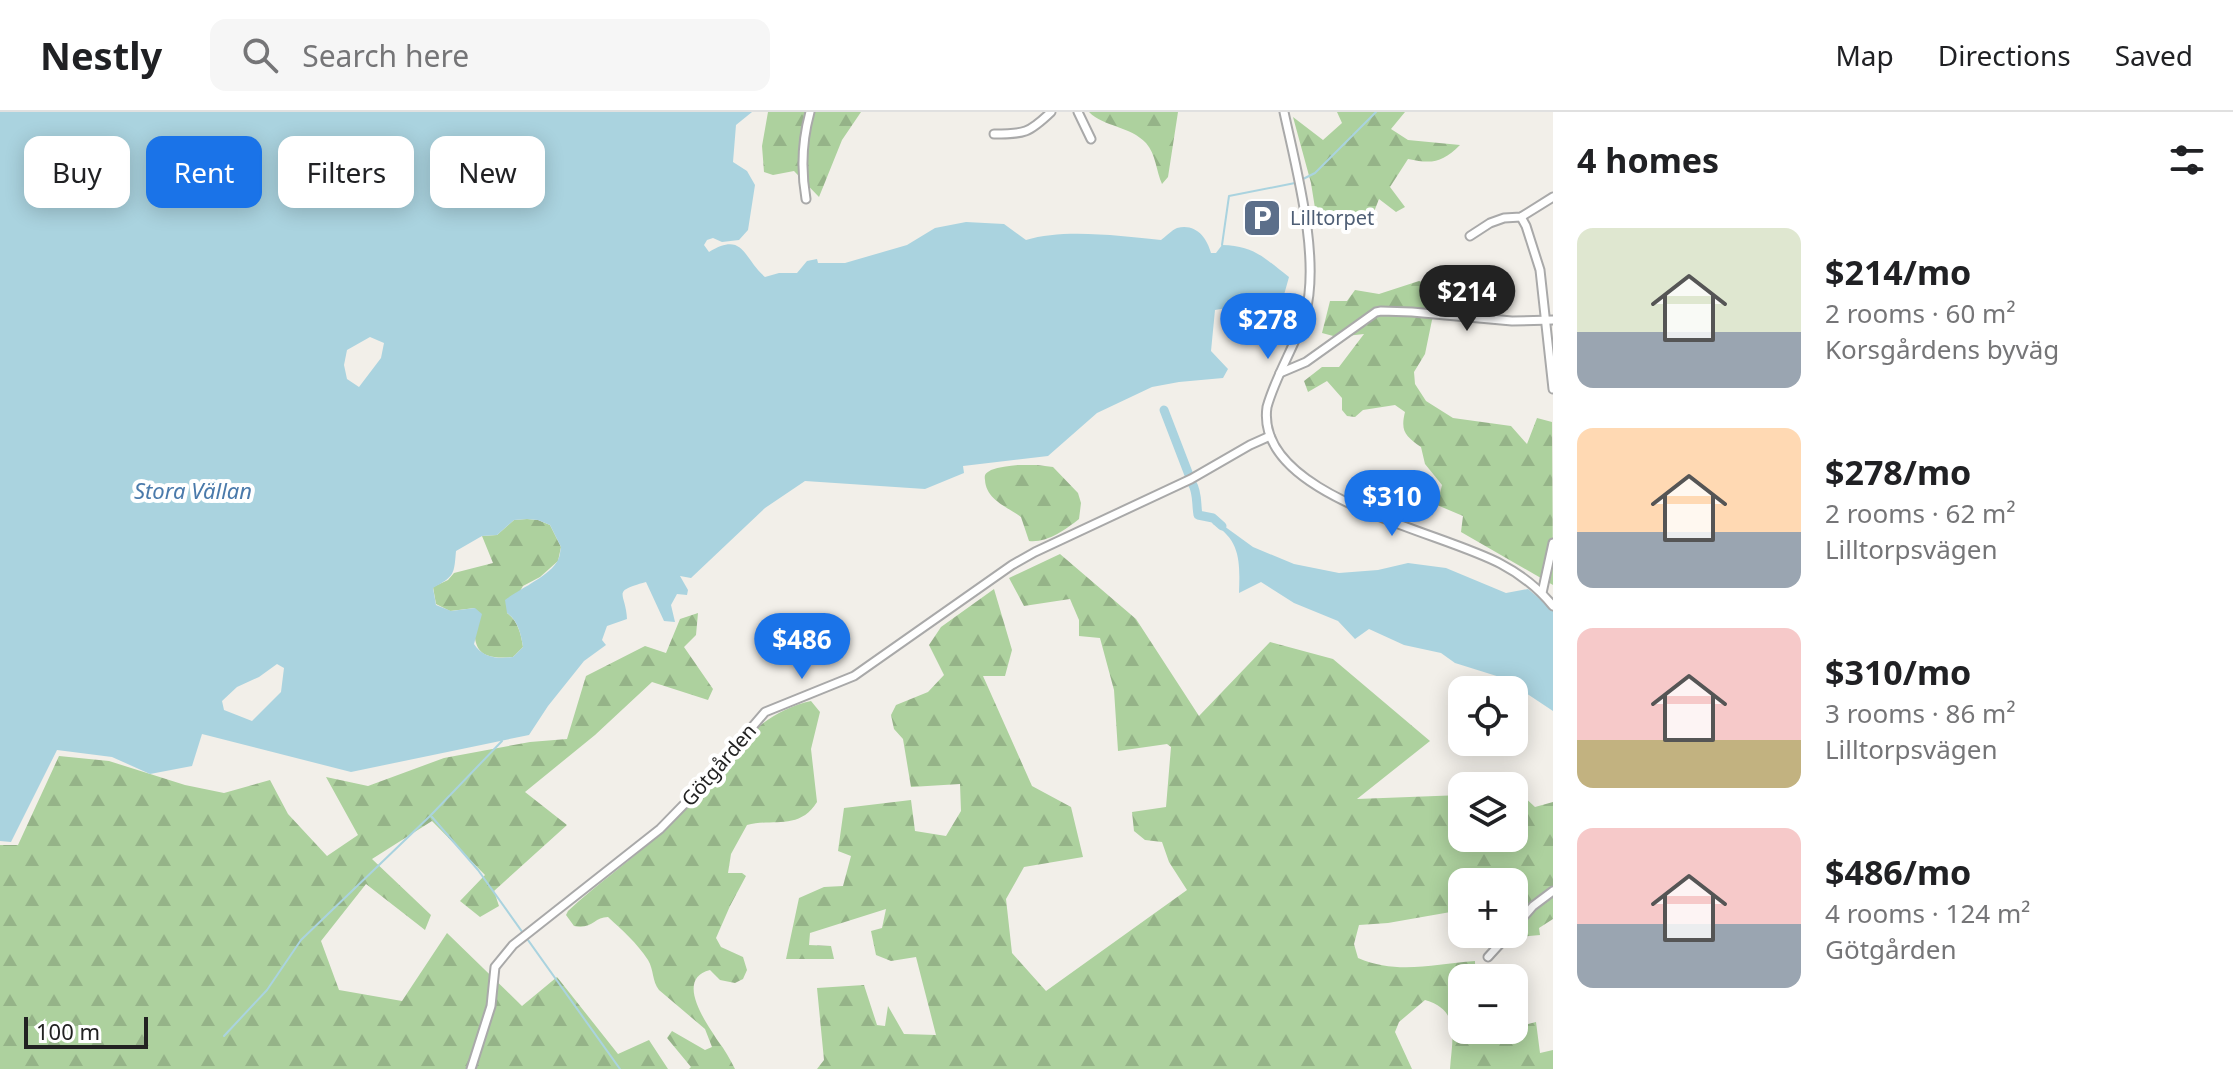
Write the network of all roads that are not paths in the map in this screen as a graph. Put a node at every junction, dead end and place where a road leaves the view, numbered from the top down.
1 (810, 112) edge
2 (1051, 112) edge
3 (1078, 112) edge
4 (1284, 112) edge
5 (994, 134) dead end
6 (1091, 139) dead end
7 (1553, 197) edge
8 (806, 199) dead end
9 (1521, 217) junction
10 (1470, 236) dead end
11 (1549, 320) edge
12 (1280, 373) junction
13 (1553, 389) edge
14 (1270, 436) junction
15 (1553, 543) edge
16 (1542, 593) junction
17 (1553, 606) edge
18 (1553, 891) edge
19 (1528, 912) edge
20 (1496, 948) edge
21 (1488, 957) dead end
22 (471, 1069) edge

1 - 8 street
2 - 5 street
3 - 6 street
4 - 12 street
7 - 9 street
9 - 10 street
9 - 11 street
11 - 12 street
11 - 13 street
12 - 14 street
14 - 16 street
14 - 22 street, Götgården
15 - 16 street
16 - 17 street
18 - 19 street
20 - 21 street

